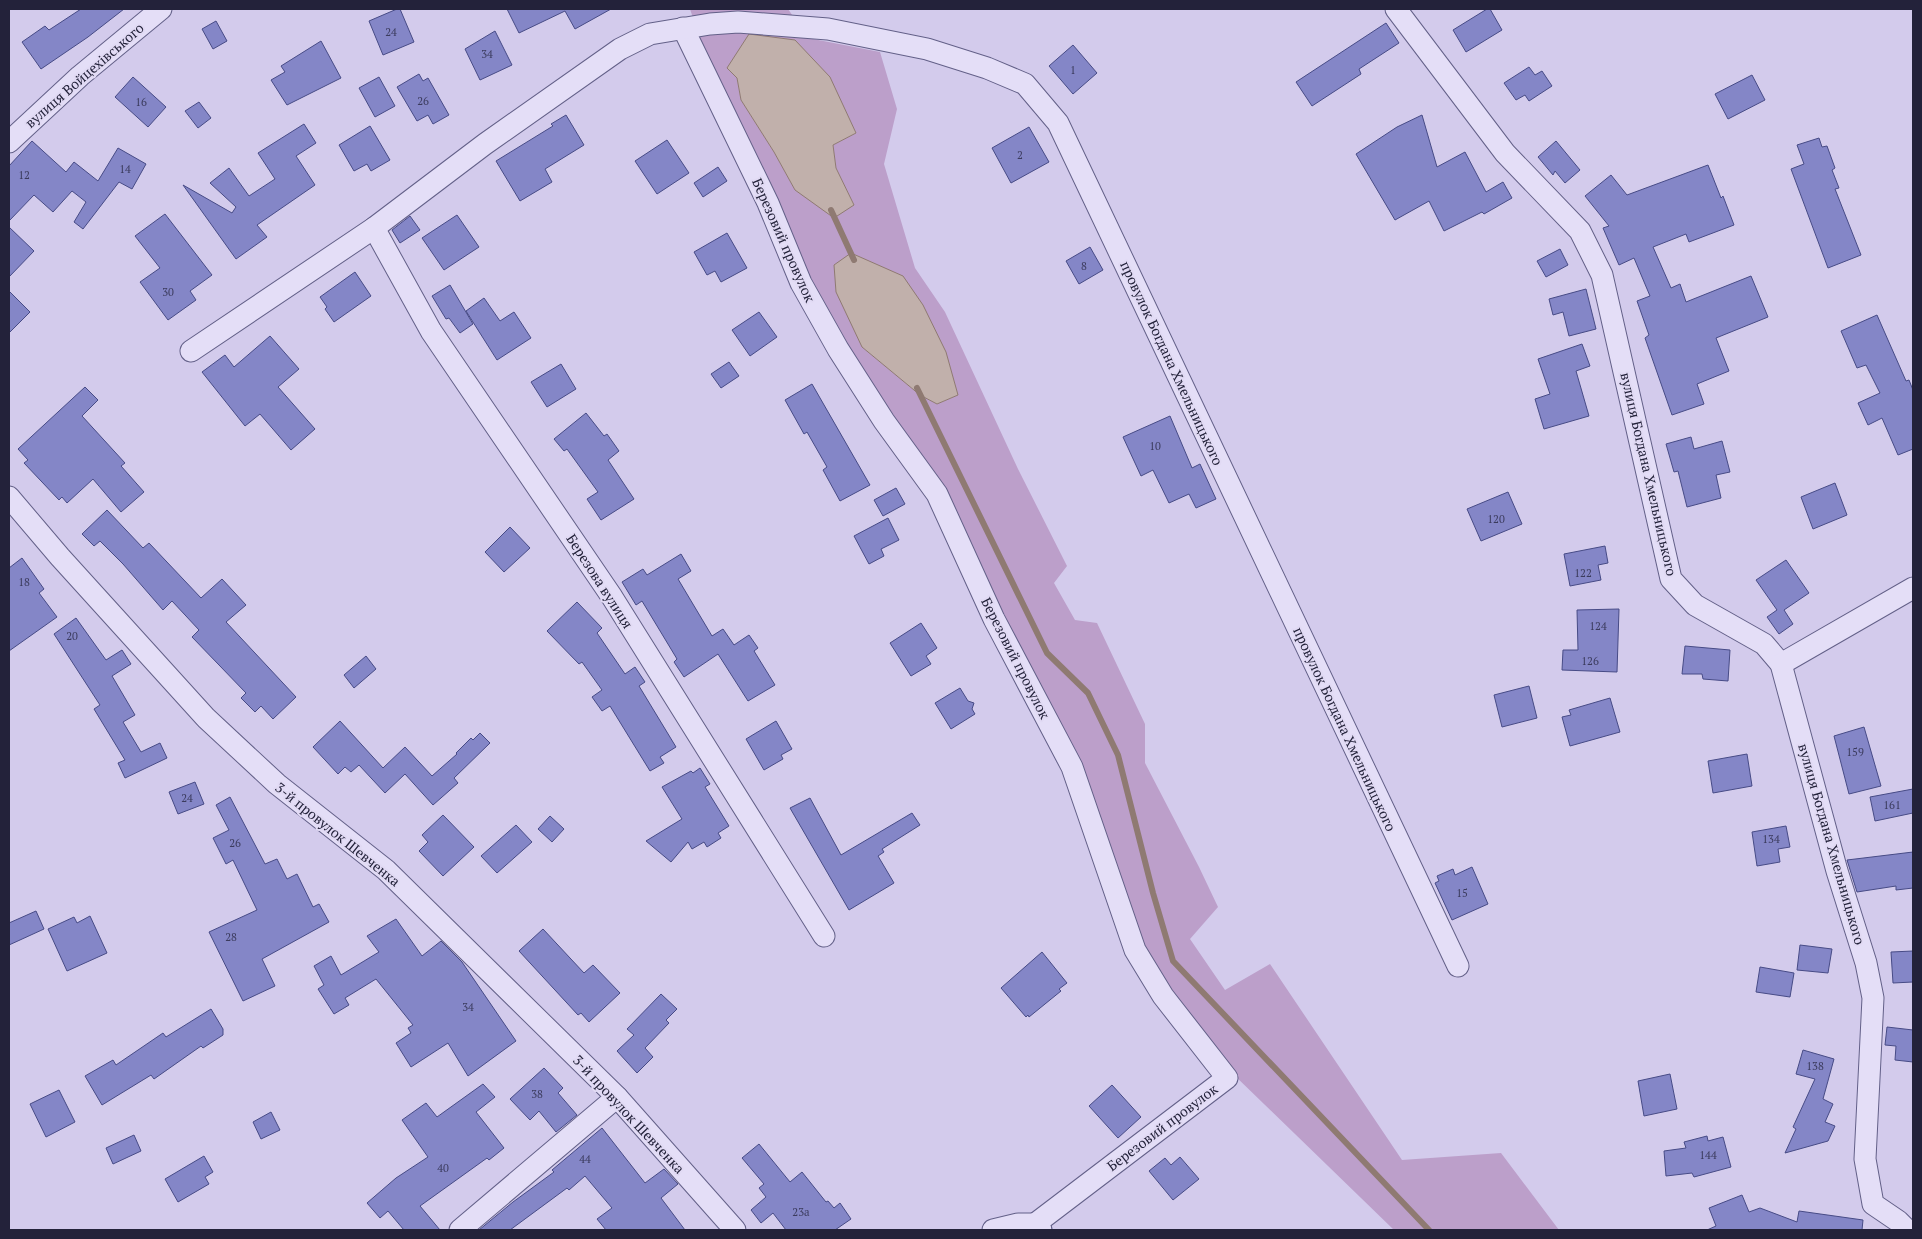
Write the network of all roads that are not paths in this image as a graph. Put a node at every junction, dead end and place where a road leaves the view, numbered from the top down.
1 (161, 9) edge
2 (1396, 9) edge
3 (683, 28) junction
4 (9, 142) edge
5 (374, 228) junction
6 (191, 351) dead end
7 (9, 496) edge
8 (1913, 588) edge
9 (1781, 664) junction
10 (824, 936) dead end
11 (1458, 966) dead end
12 (617, 1097) junction
13 (1038, 1227) edge
14 (460, 1230) edge
15 (735, 1230) edge
16 (993, 1230) edge
17 (1906, 1230) edge

1 - 4 street, вулиця Войцехівського
2 - 9 street, вулиця Богдана Хмельницького
3 - 5 street, провулок Богдана Хмельницького
3 - 11 street, провулок Богдана Хмельницького
3 - 13 street, Березовий провулок
5 - 6 street, провулок Богдана Хмельницького
5 - 10 street, Березова вулиця
7 - 12 street, 3-й провулок Шевченка
8 - 9 street
9 - 17 street, вулиця Богдана Хмельницького
12 - 14 street
12 - 15 street, 3-й провулок Шевченка
13 - 16 street

